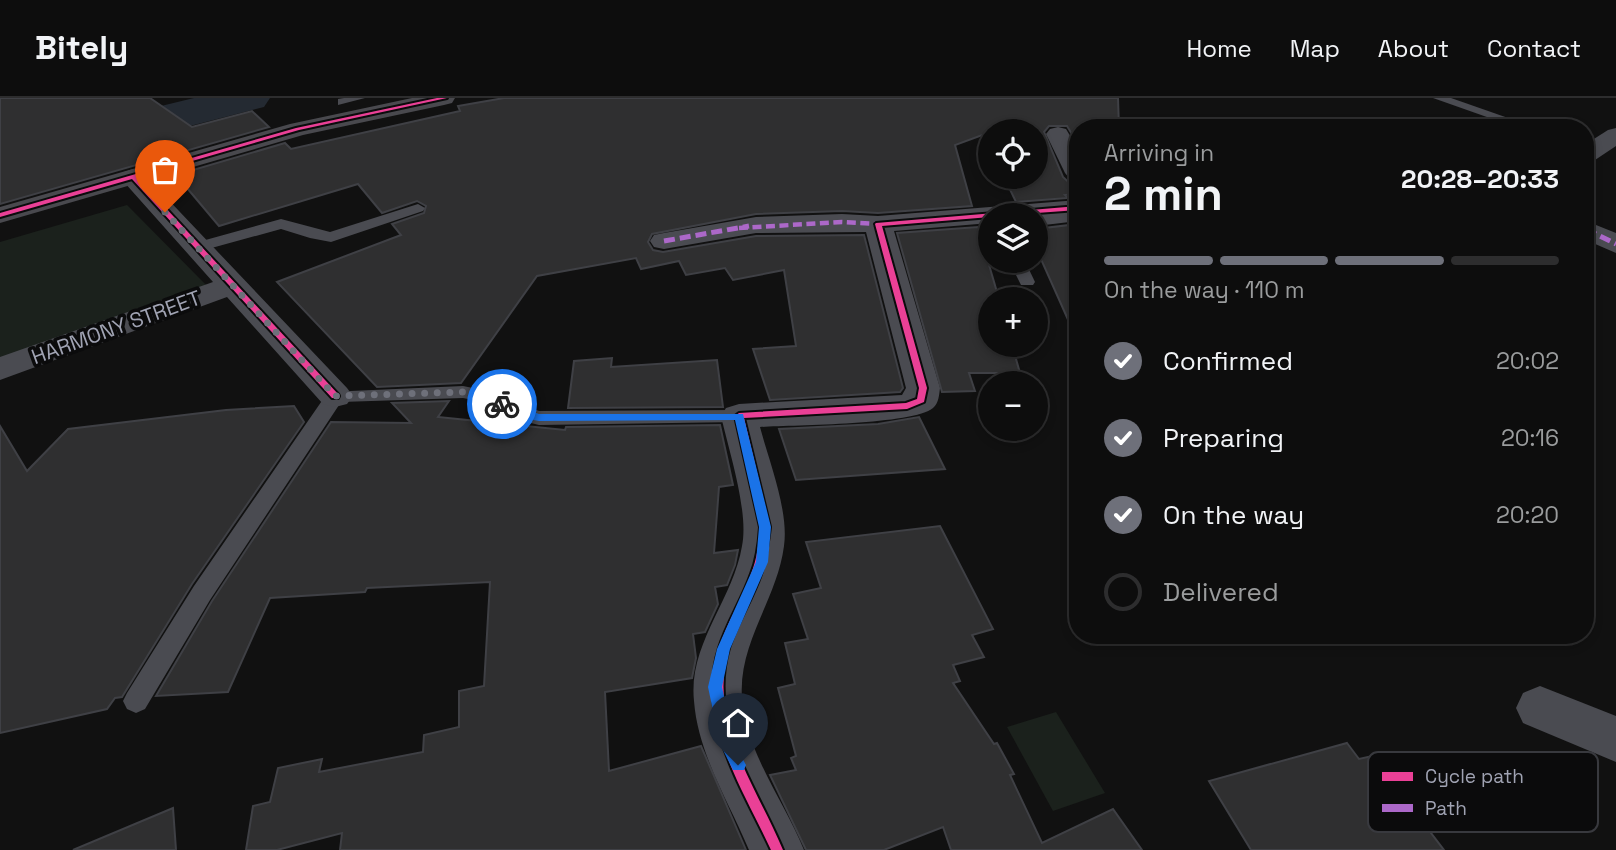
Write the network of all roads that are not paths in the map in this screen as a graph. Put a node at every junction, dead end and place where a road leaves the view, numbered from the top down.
1 (359, 98) edge
2 (444, 98) edge
3 (1439, 98) edge
4 (342, 102) dead end
5 (393, 103) edge
6 (1503, 119) edge
7 (1058, 134) dead end
8 (1616, 135) edge
9 (1594, 147) edge
10 (1069, 155) edge
11 (133, 177) junction
12 (418, 208) dead end
13 (1069, 209) edge
14 (0, 215) edge
15 (1069, 218) edge
16 (1048, 221) edge
17 (878, 224) junction
18 (1594, 233) edge
19 (664, 242) dead end
20 (1616, 244) edge
21 (197, 247) junction
22 (1023, 273) edge
23 (1027, 282) dead end
24 (232, 285) junction
25 (0, 369) edge
26 (335, 396) junction
27 (739, 416) junction
28 (136, 701) dead end
29 (1540, 708) dead end
30 (1616, 739) edge
31 (777, 850) edge

1 - 4 lane
2 - 5 street
3 - 6 lane
5 - 11 street
7 - 10 street
8 - 9 street
11 - 14 street
11 - 21 street
12 - 21 lane
13 - 17 street
15 - 16 lane
17 - 19 street
17 - 27 street
18 - 20 street
21 - 24 street
22 - 23 lane
24 - 25 street, HARMONY STREET
24 - 26 street
26 - 27 lane
26 - 28 lane
27 - 31 street
29 - 30 street

